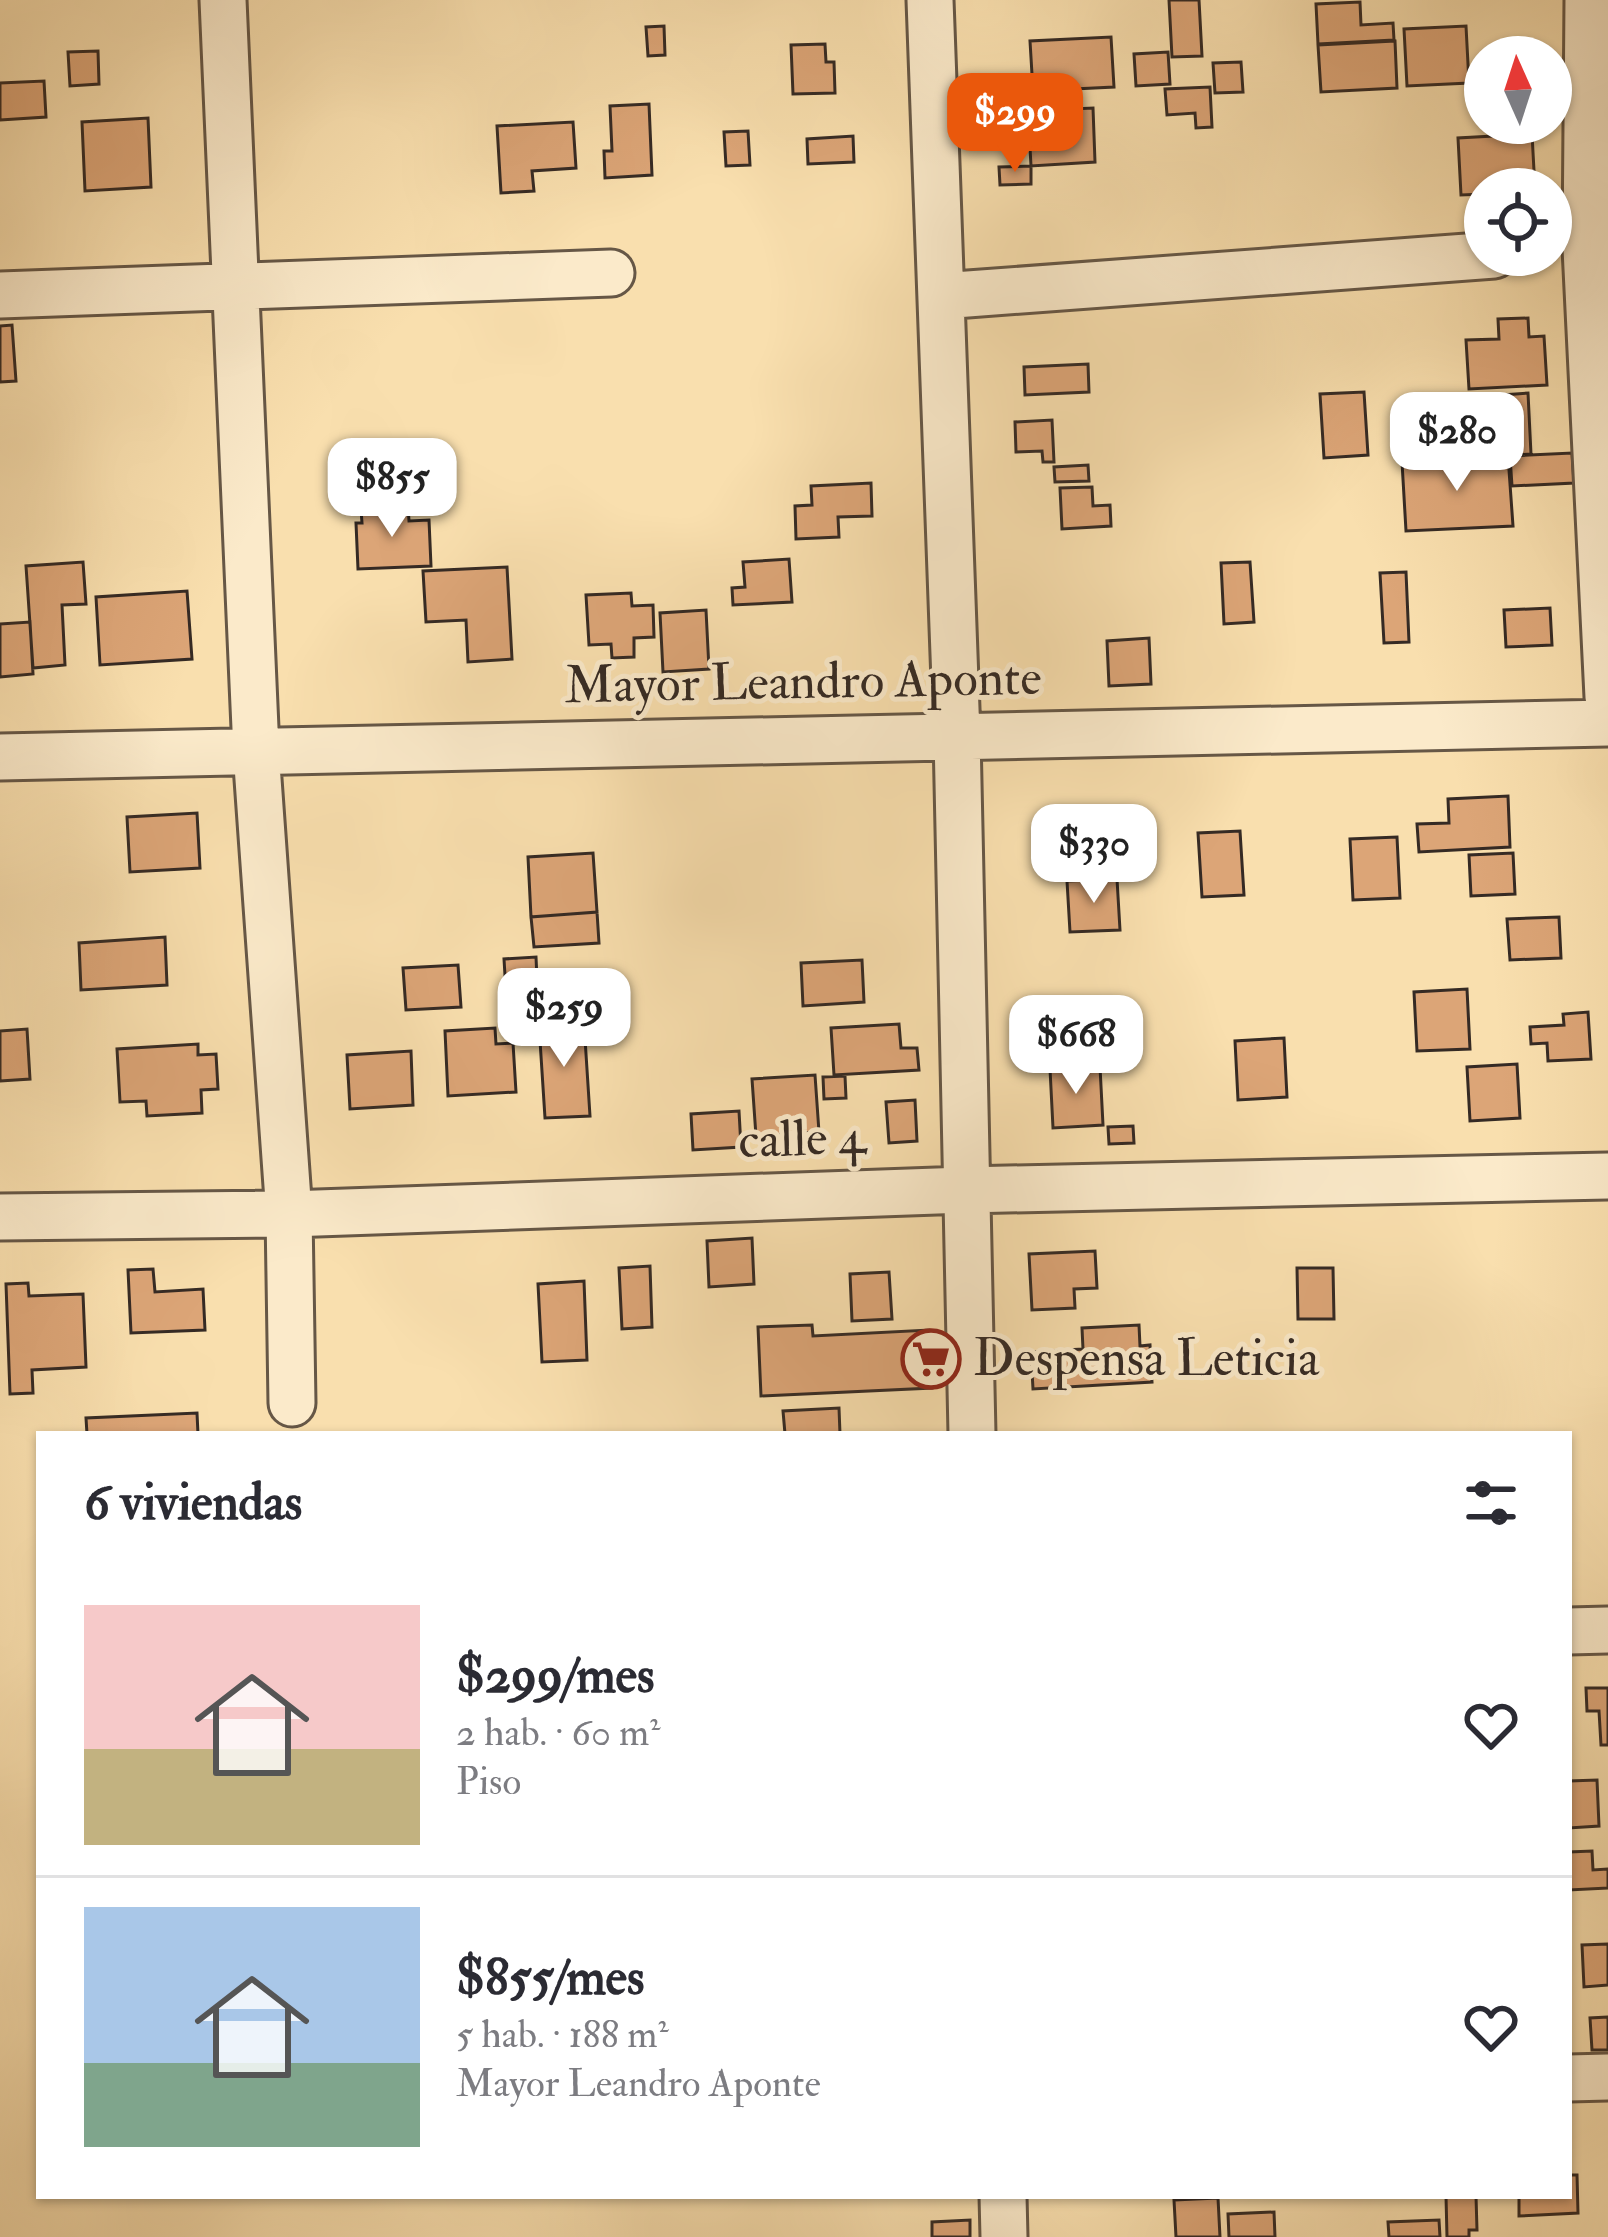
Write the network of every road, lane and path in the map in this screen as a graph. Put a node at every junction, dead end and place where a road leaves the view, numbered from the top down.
1 (223, 0) edge
2 (930, 0) edge
3 (1588, 0) edge
4 (1582, 249) edge
5 (1464, 257) edge
6 (611, 273) dead end
7 (236, 287) junction
8 (0, 295) edge
9 (941, 296) junction
10 (1608, 697) edge
11 (1608, 723) edge
12 (957, 736) junction
13 (256, 751) junction
14 (0, 757) edge
15 (1608, 1176) edge
16 (965, 1190) junction
17 (289, 1214) junction
18 (0, 1216) edge
19 (292, 1403) dead end
20 (972, 1431) edge
21 (1608, 1630) edge
22 (1572, 1631) edge
23 (1608, 2077) edge
24 (1572, 2078) edge
25 (1003, 2199) edge
26 (1004, 2237) edge

1 - 7 street
2 - 9 street
3 - 4 street
4 - 10 street
5 - 9 street
6 - 7 street
7 - 8 street
7 - 13 street
9 - 12 street
11 - 12 street, Mayor Leandro Aponte
12 - 13 street, Mayor Leandro Aponte
12 - 16 street
13 - 14 street, Mayor Leandro Aponte
13 - 17 street
15 - 16 street, calle 4
16 - 17 street, calle 4
16 - 20 street
17 - 18 street, calle 4
17 - 19 street
21 - 22 street
23 - 24 street
25 - 26 street

